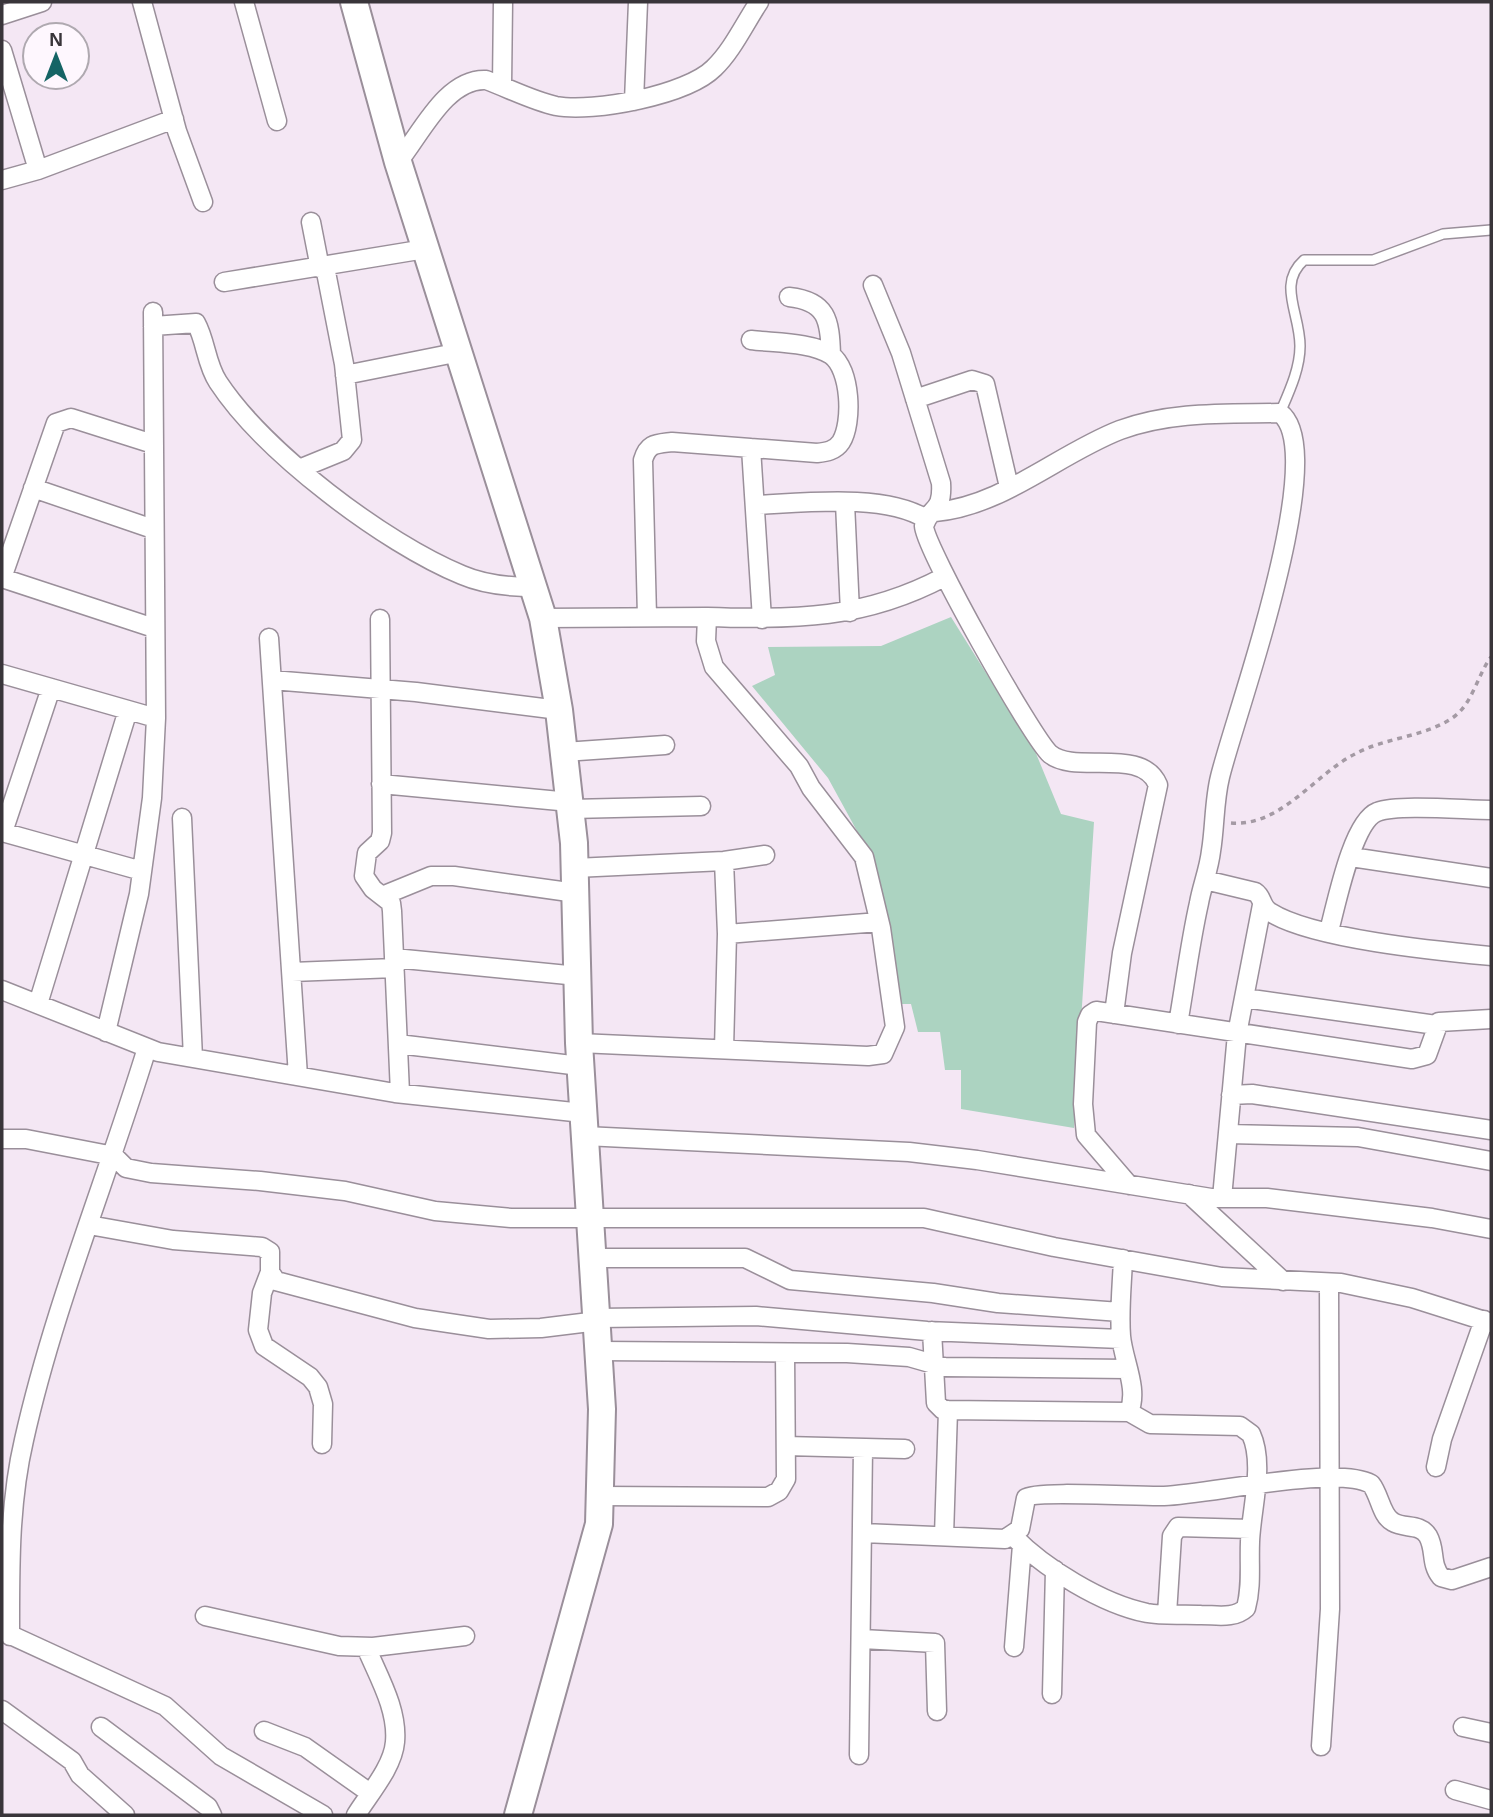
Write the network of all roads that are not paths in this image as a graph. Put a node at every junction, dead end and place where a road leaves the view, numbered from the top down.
1 (42, 2) edge
2 (142, 2) edge
3 (244, 2) edge
4 (354, 2) edge
5 (503, 2) edge
6 (638, 2) edge
7 (759, 2) edge
8 (2, 15) edge
9 (2, 50) edge
10 (502, 86) junction
11 (634, 101) junction
12 (174, 119) junction
13 (277, 121) dead end
14 (398, 162) junction
15 (38, 170) junction
16 (2, 180) edge
17 (203, 202) dead end
18 (311, 222) dead end
19 (1491, 230) edge
20 (425, 249) junction
21 (322, 267) junction
22 (224, 282) dead end
23 (873, 285) dead end
24 (789, 297) dead end
25 (751, 340) dead end
26 (460, 352) junction
27 (831, 355) junction
28 (345, 375) junction
29 (915, 399) junction
30 (1280, 413) junction
31 (153, 444) junction
32 (751, 448) junction
33 (299, 469) junction
34 (1009, 487) junction
35 (33, 488) junction
36 (845, 503) junction
37 (755, 505) junction
38 (930, 516) junction
39 (153, 528) junction
40 (944, 577) junction
41 (534, 587) junction
42 (850, 612) junction
43 (647, 616) junction
44 (707, 617) junction
45 (543, 618) junction
46 (380, 619) dead end
47 (762, 619) junction
48 (154, 628) junction
49 (269, 638) dead end
50 (2, 674) edge
51 (272, 680) junction
52 (51, 688) junction
53 (380, 688) junction
54 (128, 710) junction
55 (559, 710) junction
56 (156, 718) junction
57 (665, 746) dead end
58 (564, 752) junction
59 (381, 784) junction
60 (571, 805) junction
61 (701, 806) dead end
62 (1491, 810) edge
63 (182, 818) dead end
64 (2, 832) edge
65 (765, 855) dead end
66 (81, 856) junction
67 (1351, 857) junction
68 (723, 860) junction
69 (142, 871) junction
70 (1491, 878) edge
71 (1205, 880) junction
72 (576, 881) junction
73 (382, 895) junction
74 (1262, 905) junction
75 (879, 922) junction
76 (1329, 932) junction
77 (727, 934) junction
78 (1491, 956) edge
79 (395, 963) junction
80 (292, 972) junction
81 (578, 976) junction
82 (2, 990) edge
83 (1244, 998) junction
84 (38, 1004) junction
85 (1114, 1014) junction
86 (1491, 1019) edge
87 (1178, 1024) junction
88 (1436, 1025) junction
89 (106, 1031) junction
90 (1237, 1034) junction
91 (398, 1044) junction
92 (147, 1048) junction
93 (724, 1049) junction
94 (579, 1054) junction
95 (193, 1058) junction
96 (298, 1076) junction
97 (400, 1093) junction
98 (1231, 1095) junction
99 (584, 1125) junction
100 (1491, 1130) edge
101 (1228, 1134) junction
102 (2, 1139) edge
103 (114, 1156) junction
104 (1491, 1161) edge
105 (1129, 1185) junction
106 (1189, 1194) junction
107 (1222, 1198) junction
108 (590, 1216) junction
109 (89, 1225) junction
110 (1491, 1229) edge
111 (594, 1258) junction
112 (1123, 1259) junction
113 (270, 1272) junction
114 (1283, 1280) junction
115 (1329, 1283) junction
116 (1120, 1312) junction
117 (598, 1319) junction
118 (1487, 1321) edge
119 (932, 1331) junction
120 (1121, 1339) junction
121 (600, 1351) junction
122 (785, 1353) junction
123 (934, 1365) junction
124 (1127, 1369) junction
125 (948, 1410) junction
126 (1129, 1412) junction
127 (322, 1444) dead end
128 (786, 1446) junction
129 (863, 1448) junction
130 (905, 1449) dead end
131 (1436, 1467) dead end
132 (1328, 1477) junction
133 (1254, 1487) junction
134 (600, 1496) junction
135 (1251, 1530) junction
136 (863, 1533) junction
137 (944, 1536) junction
138 (1018, 1540) junction
139 (6, 1565) edge
140 (1491, 1567) edge
141 (1055, 1570) junction
142 (1167, 1614) junction
143 (205, 1616) dead end
144 (6, 1634) edge
145 (465, 1636) dead end
146 (862, 1639) junction
147 (366, 1647) junction
148 (1014, 1647) dead end
149 (1052, 1694) dead end
150 (2, 1710) edge
151 (937, 1711) dead end
152 (101, 1727) dead end
153 (1463, 1727) dead end
154 (264, 1731) dead end
155 (1491, 1733) edge
156 (1321, 1746) dead end
157 (859, 1755) dead end
158 (1455, 1790) dead end
159 (370, 1793) junction
160 (1491, 1800) edge
161 (125, 1815) edge
162 (212, 1815) edge
163 (323, 1815) edge
164 (356, 1815) edge
165 (518, 1815) edge

1 - 8 street
2 - 12 street
3 - 13 street
4 - 14 main road
5 - 10 street
6 - 11 street
7 - 11 street
9 - 15 street
10 - 11 street
10 - 14 street
12 - 15 street
12 - 17 street
14 - 20 main road
15 - 16 street
18 - 21 street
19 - 30 lane
20 - 21 street
20 - 26 main road
21 - 22 street
21 - 28 street
23 - 29 street
24 - 27 street
25 - 27 street
26 - 28 street
26 - 41 main road
27 - 32 street
28 - 33 street
29 - 34 street
29 - 38 street
30 - 34 street
30 - 71 street
31 - 33 street
31 - 35 street
31 - 39 street
32 - 37 street
32 - 43 street
33 - 41 street
34 - 38 street
35 - 39 street
35 - 48 street
36 - 37 street
36 - 38 street
36 - 42 street
37 - 47 street
38 - 40 street
39 - 48 street
40 - 42 street
40 - 85 street
41 - 45 main road
42 - 47 street
43 - 44 street
43 - 45 street
44 - 47 street
44 - 75 street
45 - 55 main road
46 - 53 street
48 - 56 street
49 - 51 street
50 - 52 street
51 - 53 street
51 - 80 street
52 - 54 street
52 - 64 street
53 - 55 street
53 - 59 street
54 - 56 street
54 - 66 street
55 - 58 main road
56 - 69 street
57 - 58 street
58 - 60 main road
59 - 60 street
59 - 73 street
60 - 61 street
60 - 72 main road
62 - 67 street
63 - 95 street
64 - 66 street
65 - 68 street
66 - 69 street
66 - 84 street
67 - 70 street
67 - 76 street
68 - 72 street
68 - 77 street
69 - 89 street
71 - 74 street
71 - 87 street
72 - 73 street
72 - 81 main road
73 - 79 street
74 - 76 street
74 - 83 street
75 - 77 street
75 - 93 street
76 - 78 street
77 - 93 street
79 - 80 street
79 - 81 street
79 - 91 street
80 - 96 street
81 - 94 main road
82 - 84 street
83 - 88 street
83 - 90 street
84 - 89 street
85 - 87 street
85 - 105 street
86 - 88 street
87 - 90 street
88 - 90 street
89 - 92 street
90 - 98 street
91 - 94 street
91 - 97 street
92 - 95 street
92 - 103 street
93 - 94 street
94 - 99 main road
95 - 96 street
96 - 97 street
97 - 99 street
98 - 100 street
98 - 101 street
99 - 105 street
99 - 108 main road
101 - 104 street
101 - 107 street
102 - 103 street
103 - 108 street
103 - 109 street
105 - 106 street
106 - 107 street
106 - 114 street
107 - 110 street
108 - 111 main road
108 - 112 street
109 - 113 street
109 - 139 street
111 - 116 street
111 - 117 main road
112 - 114 street
112 - 116 street
113 - 117 street
113 - 127 street
114 - 115 street
115 - 118 street
115 - 132 street
116 - 120 street
117 - 119 street
117 - 121 main road
118 - 131 street
119 - 120 street
119 - 123 street
120 - 124 street
121 - 122 street
121 - 134 main road
122 - 123 street
122 - 128 street
123 - 124 street
123 - 125 street
124 - 126 street
125 - 126 street
125 - 137 street
126 - 133 street
128 - 129 street
128 - 134 street
129 - 130 street
129 - 136 street
132 - 133 street
132 - 140 street
132 - 156 street
133 - 135 street
133 - 138 street
134 - 165 main road
135 - 142 street
135 - 142 street
136 - 137 street
136 - 146 street
137 - 138 street
138 - 141 street
138 - 148 street
139 - 144 street
141 - 142 street
141 - 149 street
143 - 147 street
144 - 163 street
145 - 147 street
146 - 151 street
146 - 157 street
147 - 159 street
150 - 161 street
152 - 162 street
153 - 155 street
154 - 159 street
158 - 160 street
159 - 164 street

